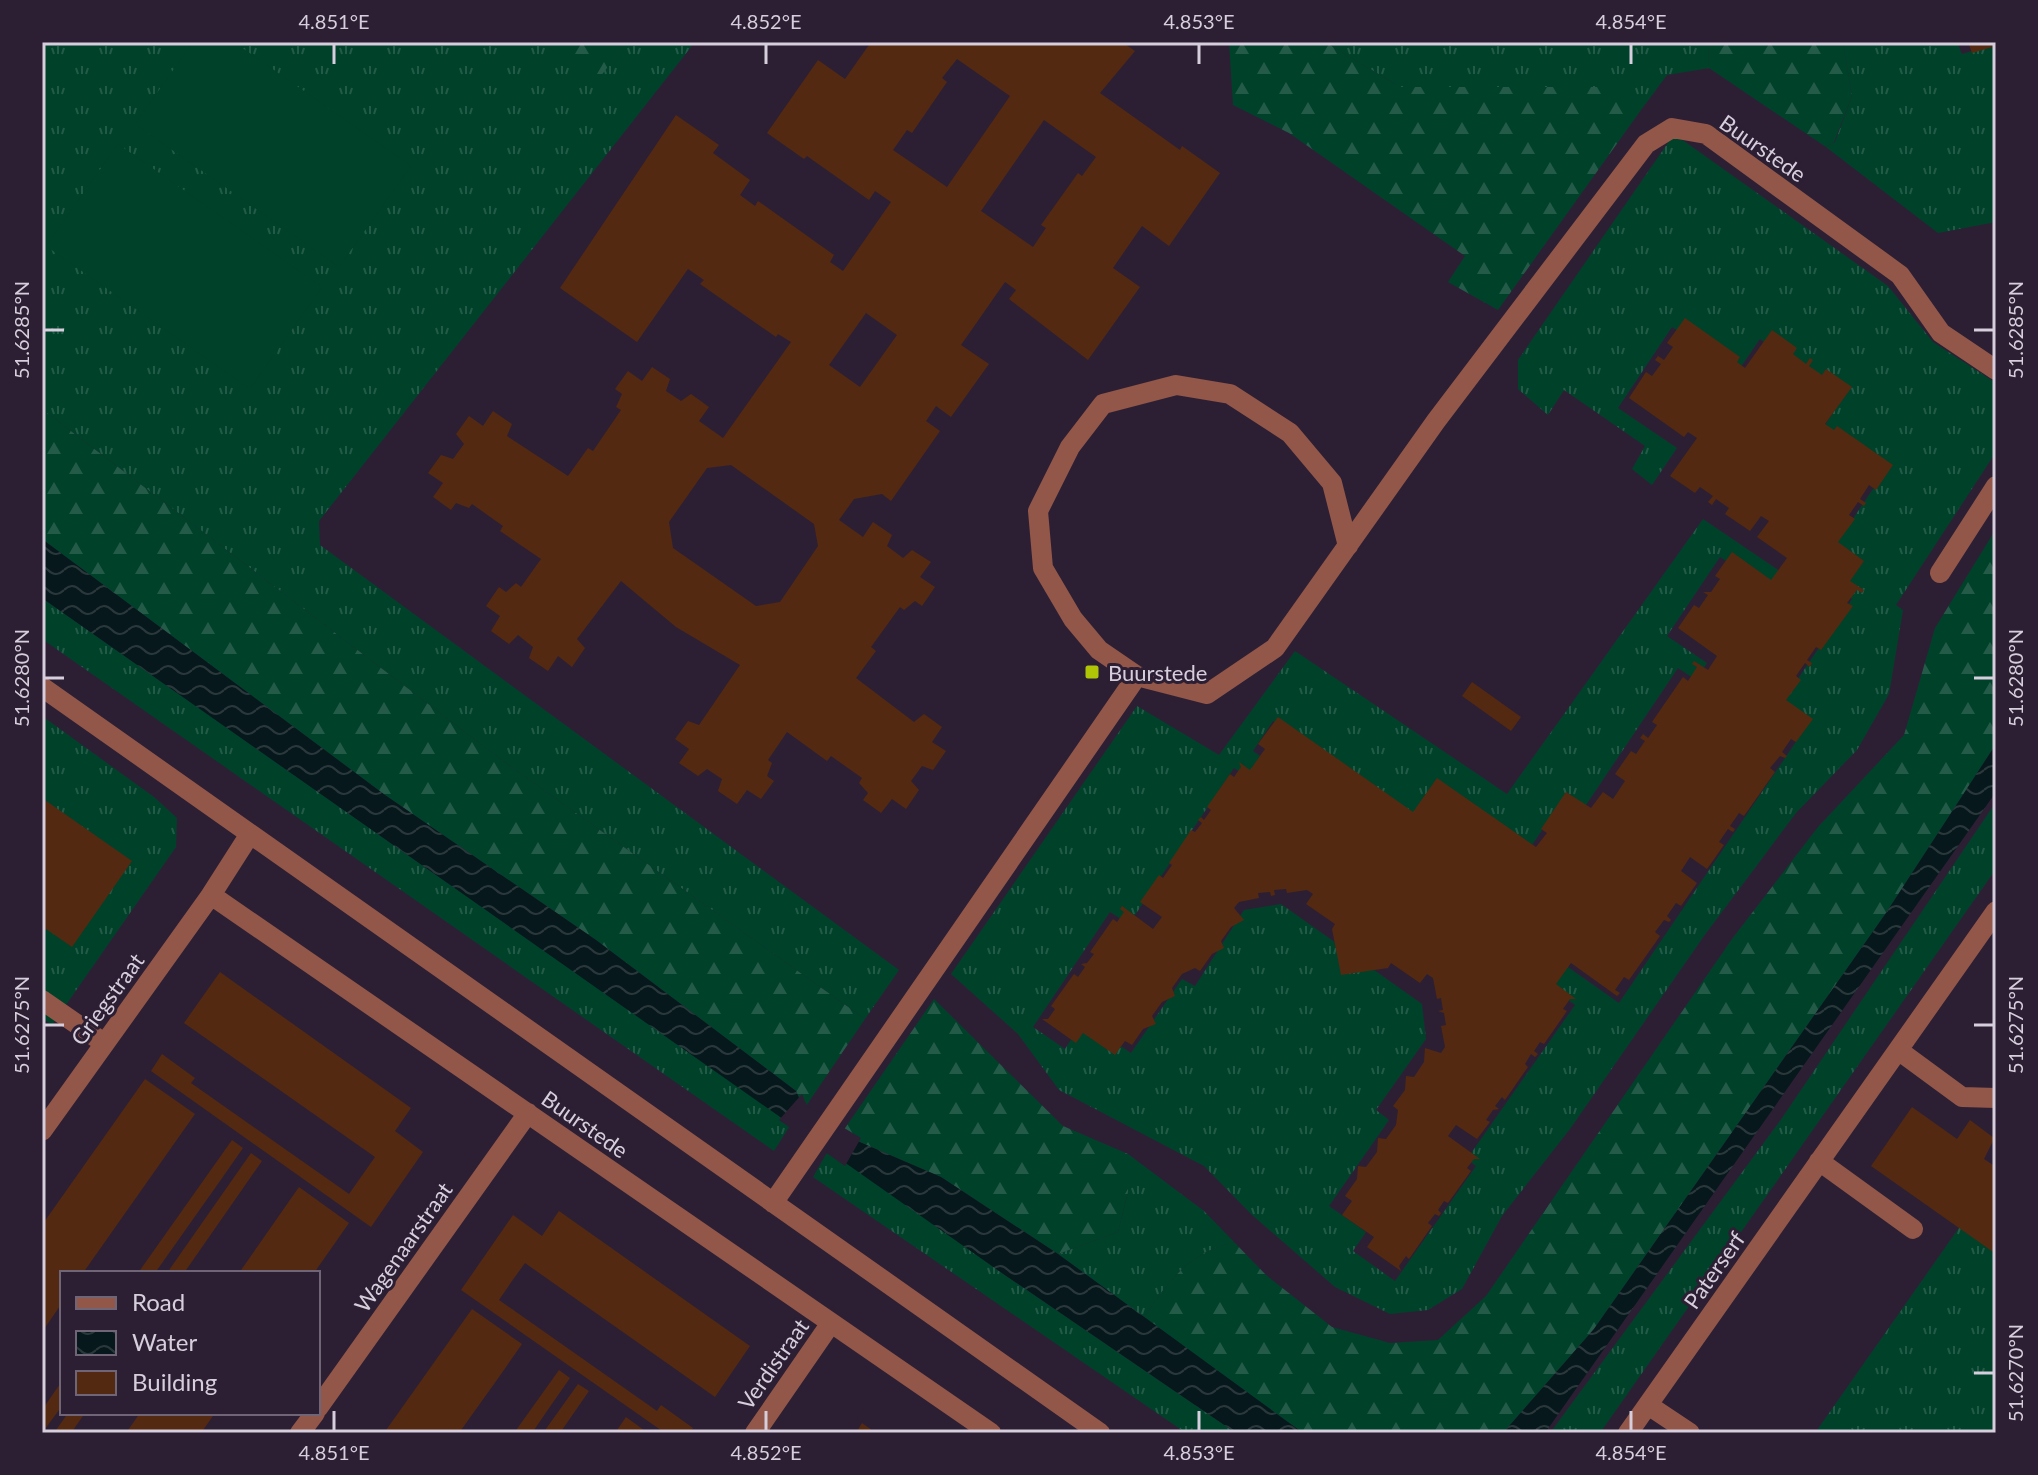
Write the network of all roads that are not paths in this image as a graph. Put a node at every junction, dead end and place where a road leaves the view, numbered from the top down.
1 (1996, 370) edge
2 (1996, 486) edge
3 (1348, 546) junction
4 (1940, 573) dead end
5 (1137, 676) junction
6 (42, 687) edge
7 (250, 834) junction
8 (211, 895) junction
9 (1996, 911) edge
10 (42, 1000) edge
11 (104, 1043) junction
12 (1898, 1050) junction
13 (1996, 1098) edge
14 (528, 1113) junction
15 (42, 1131) edge
16 (1819, 1161) junction
17 (773, 1203) junction
18 (1913, 1229) dead end
19 (831, 1323) junction
20 (320, 1405) edge
21 (1648, 1405) junction
22 (313, 1415) edge
23 (300, 1433) edge
24 (755, 1433) edge
25 (991, 1433) edge
26 (1100, 1433) edge
27 (1628, 1433) edge
28 (1690, 1433) edge

1 - 3 street, Buurstede
2 - 4 street
3 - 5 street
3 - 5 street
5 - 17 street
6 - 7 street, Buurstede
7 - 8 street
7 - 17 street, Buurstede
8 - 11 street, Griegstraat
8 - 14 street, Buurstede
9 - 12 street, Paterserf
10 - 11 street
11 - 15 street, Griegstraat
12 - 13 street
12 - 16 street, Paterserf
14 - 19 street, Buurstede
14 - 20 street, Wagenaarstraat
16 - 18 street
16 - 21 street, Paterserf
17 - 26 street, Buurstede
19 - 24 street, Verdistraat
19 - 25 street, Buurstede
21 - 27 street, Paterserf
21 - 28 street
22 - 23 street, Wagenaarstraat

